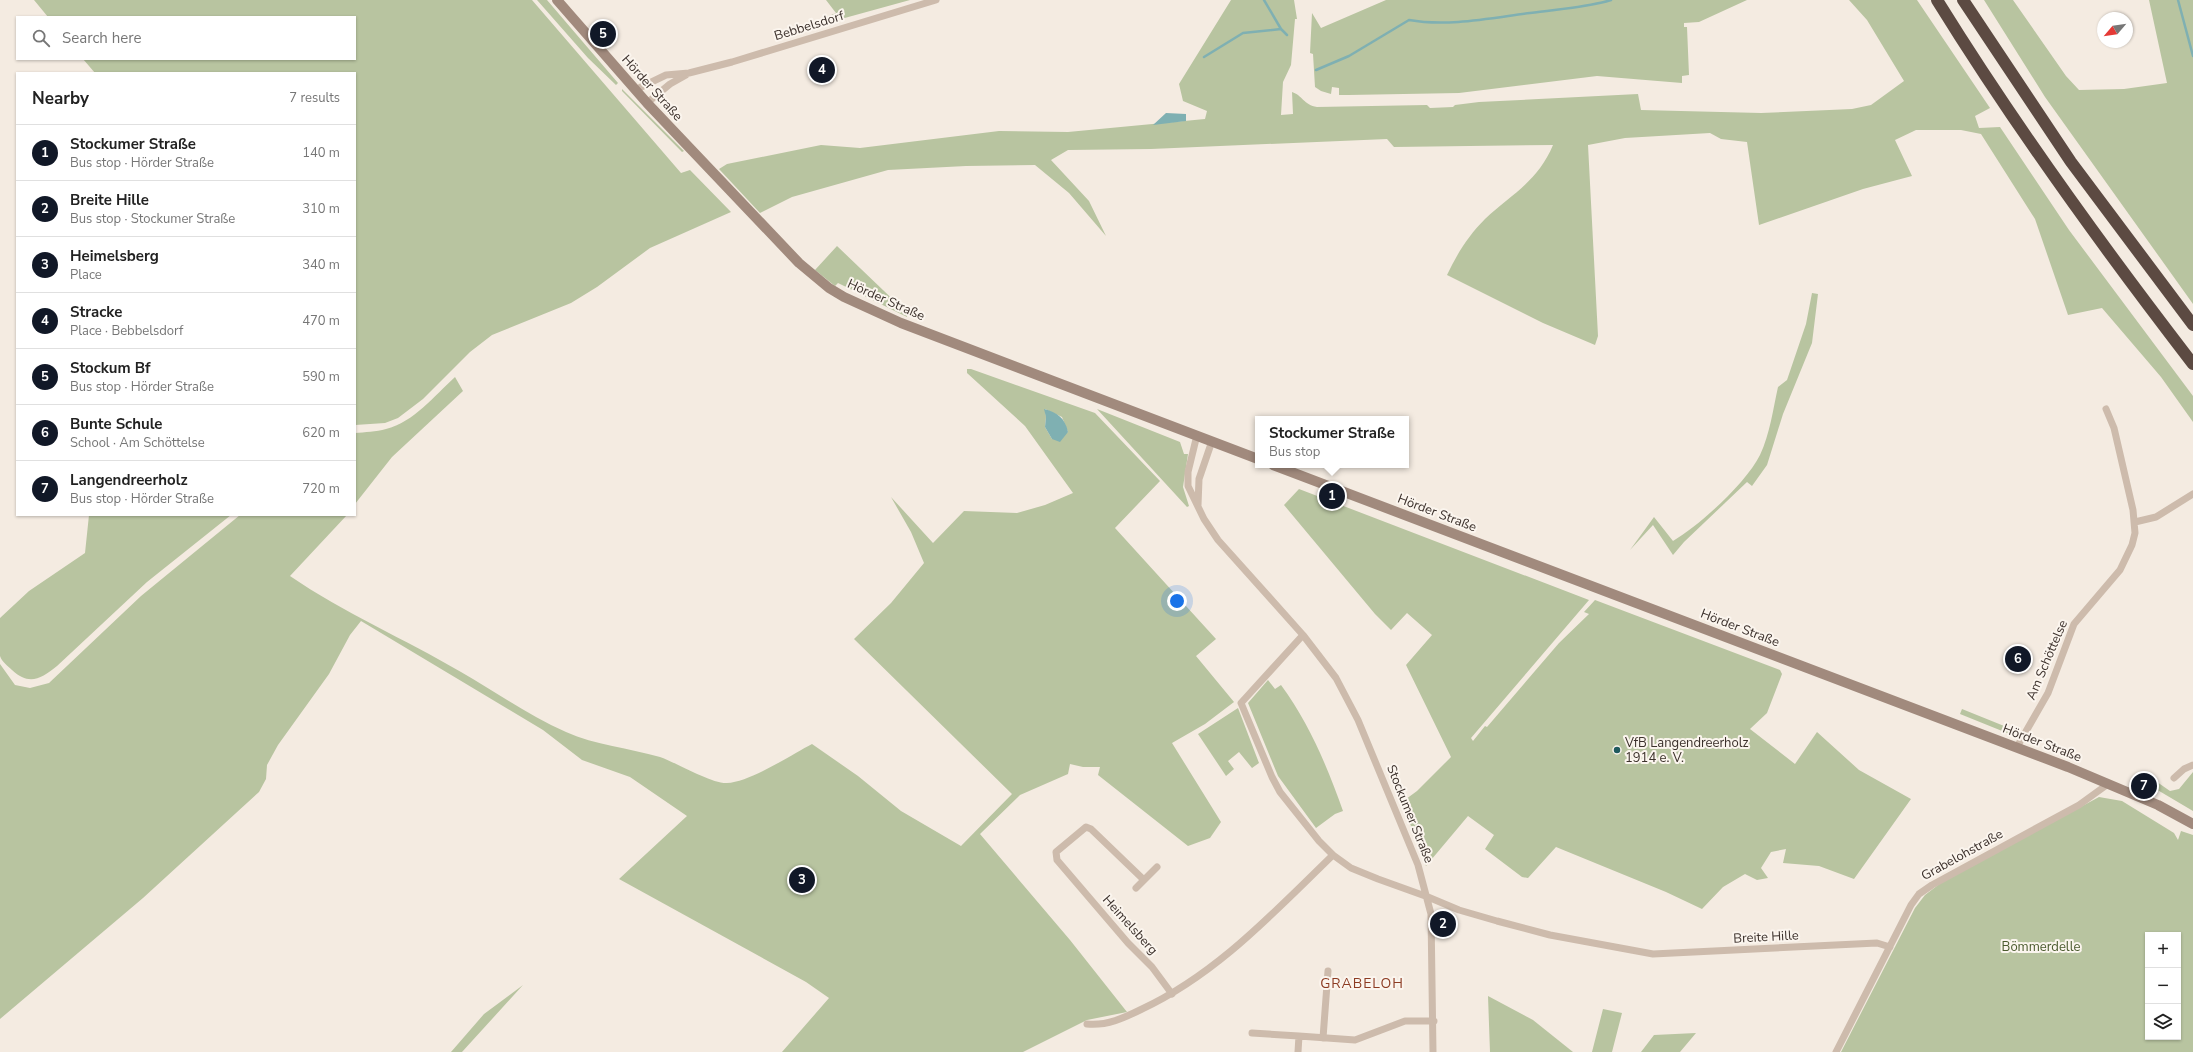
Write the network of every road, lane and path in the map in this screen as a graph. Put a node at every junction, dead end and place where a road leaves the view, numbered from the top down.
1 (557, 0) edge
2 (936, 0) edge
3 (1937, 0) edge
4 (1964, 0) edge
5 (689, 73) junction
6 (635, 90) junction
7 (647, 103) junction
8 (2193, 325) edge
9 (2193, 364) edge
10 (2106, 409) dead end
11 (1197, 435) junction
12 (1212, 441) junction
13 (1255, 458) edge
14 (1281, 468) edge
15 (2193, 494) edge
16 (1198, 507) junction
17 (2135, 522) junction
18 (1303, 634) junction
19 (2016, 747) junction
20 (2193, 765) edge
21 (2174, 778) dead end
22 (2108, 784) junction
23 (2193, 824) edge
24 (1333, 855) junction
25 (1157, 867) dead end
26 (1144, 880) junction
27 (1136, 888) dead end
28 (1428, 896) junction
29 (1890, 947) junction
30 (1328, 972) dead end
31 (1172, 994) junction
32 (1434, 1020) junction
33 (1087, 1024) dead end
34 (1252, 1032) dead end
35 (1299, 1036) junction
36 (1323, 1038) junction
37 (1298, 1052) edge
38 (1434, 1052) edge
39 (1836, 1052) edge

1 - 6 main road, Hörder Straße
2 - 5 street, Bebbelsdorf
3 - 9 highway
4 - 8 highway
5 - 6 street, Bebbelsdorf
5 - 7 street, Bebbelsdorf
6 - 7 main road, Hörder Straße
7 - 11 main road, Hörder Straße
10 - 17 street, Am Schöttelse
11 - 12 main road, Hörder Straße
11 - 16 street, Stockumer Straße
12 - 13 main road, Hörder Straße
12 - 16 street
14 - 19 main road, Hörder Straße
15 - 17 street
16 - 18 street, Stockumer Straße
17 - 19 street, Am Schöttelse
18 - 24 street, Breite Hille
18 - 28 street, Stockumer Straße
19 - 22 main road, Hörder Straße
20 - 21 street
22 - 23 main road, Hörder Straße
22 - 29 street, Grabelohstraße
24 - 28 street, Breite Hille
24 - 31 street
25 - 26 street
26 - 27 street
26 - 31 street, Heimelsberg
28 - 29 street, Breite Hille
28 - 32 street, Stockumer Straße
29 - 39 street, Grabelohstraße
30 - 36 street
31 - 33 street
32 - 36 street
32 - 38 street, Stockumer Straße
34 - 35 street
35 - 36 street
35 - 37 street

